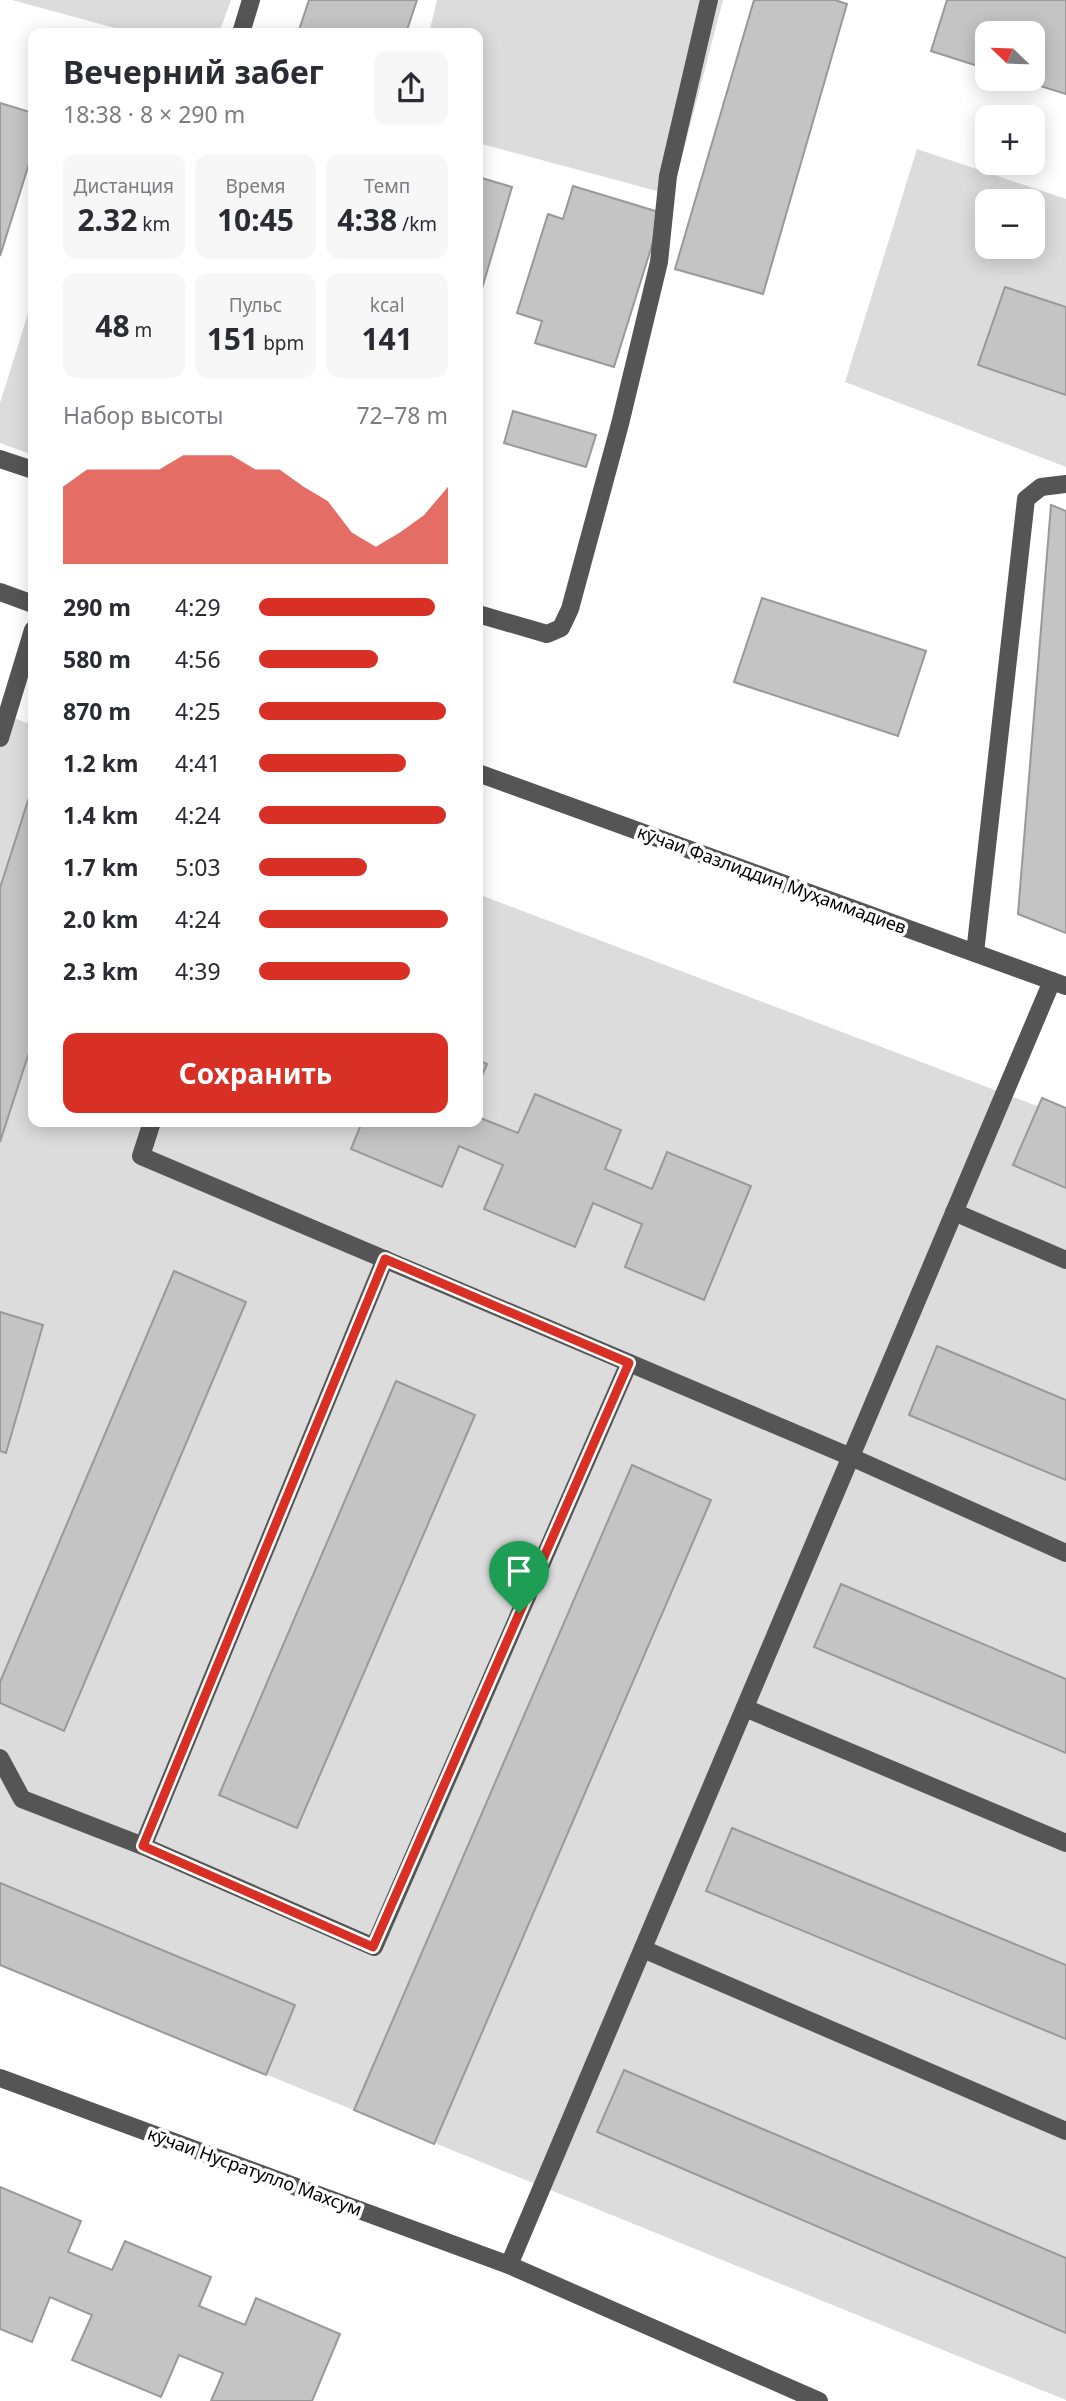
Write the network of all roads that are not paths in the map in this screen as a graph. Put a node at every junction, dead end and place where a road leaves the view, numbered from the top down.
1 (251, 0) edge
2 (709, 0) edge
3 (243, 28) edge
4 (0, 459) edge
5 (28, 468) edge
6 (1066, 484) edge
7 (0, 592) edge
8 (28, 602) edge
9 (483, 615) edge
10 (28, 646) edge
11 (0, 738) edge
12 (483, 775) edge
13 (975, 953) junction
14 (1059, 983) edge
15 (150, 1127) edge
16 (954, 1212) junction
17 (385, 1259) junction
18 (1066, 1260) edge
19 (629, 1363) junction
20 (851, 1457) junction
21 (1066, 1553) edge
22 (744, 1708) junction
23 (0, 1758) edge
24 (1066, 1843) edge
25 (143, 1846) junction
26 (643, 1948) junction
27 (0, 2078) edge
28 (1066, 2131) edge
29 (509, 2265) junction
30 (819, 2401) edge

1 - 3 street
2 - 9 street
4 - 5 street
6 - 13 street
7 - 8 street
10 - 11 street
12 - 13 street, кӯчаи Фазлиддин Муҳаммадиев
13 - 14 street, кӯчаи Фазлиддин Муҳаммадиев
14 - 16 street
15 - 17 street
16 - 18 street
16 - 20 street
17 - 19 street
17 - 25 street
19 - 20 street
19 - 25 street
20 - 21 street
20 - 22 street
22 - 24 street
22 - 26 street
23 - 25 street
26 - 28 street
26 - 29 street
27 - 29 street, кӯчаи Нусратулло Махсум
29 - 30 street, кӯчаи Нусратулло Махсум

